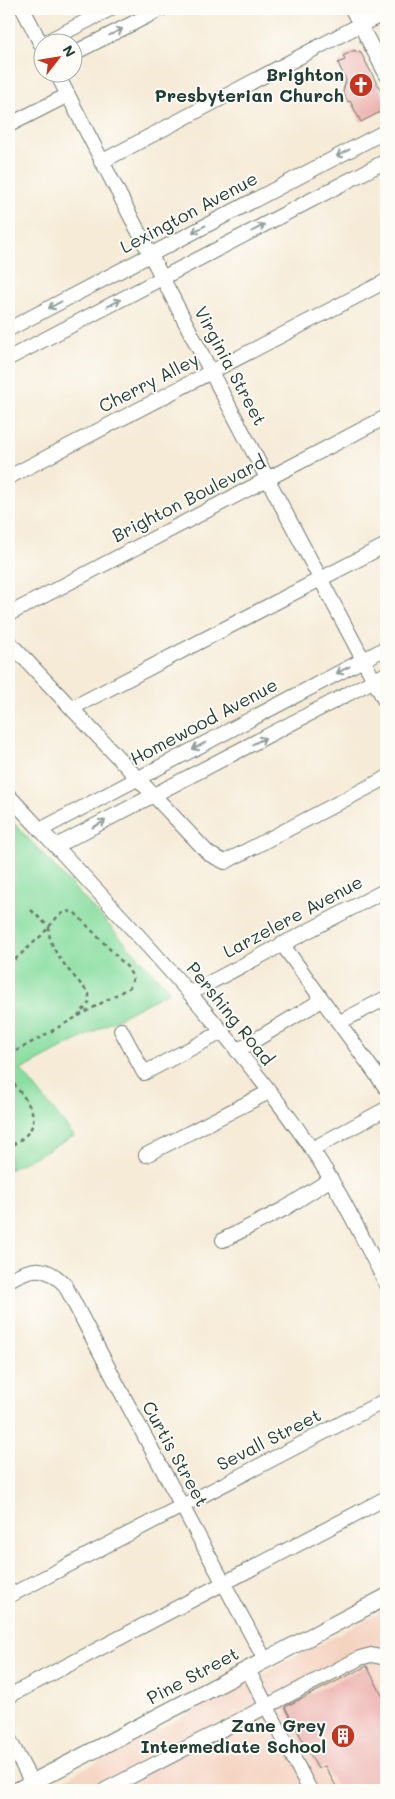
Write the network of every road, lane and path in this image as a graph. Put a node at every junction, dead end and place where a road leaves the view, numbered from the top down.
1 (23, 9) edge
2 (110, 9) edge
3 (161, 9) edge
4 (352, 9) edge
5 (386, 13) edge
6 (360, 25) junction
7 (36, 32) edge
8 (66, 32) edge
9 (82, 49) edge
10 (386, 74) edge
11 (61, 82) edge
12 (68, 95) junction
13 (9, 125) edge
14 (386, 131) edge
15 (386, 161) edge
16 (102, 162) junction
17 (150, 255) junction
18 (162, 278) junction
19 (386, 281) edge
20 (9, 329) edge
21 (9, 358) edge
22 (211, 372) junction
23 (386, 417) edge
24 (9, 477) edge
25 (268, 479) junction
26 (386, 545) edge
27 (321, 579) junction
28 (9, 614) edge
29 (9, 642) edge
30 (386, 648) edge
31 (363, 660) junction
32 (380, 678) edge
33 (386, 703) edge
34 (72, 708) junction
35 (137, 778) junction
36 (386, 778) edge
37 (154, 795) junction
38 (9, 796) edge
39 (40, 830) junction
40 (56, 846) junction
41 (386, 890) edge
42 (31, 910) dead end
43 (49, 927) junction
44 (282, 944) junction
45 (9, 965) edge
46 (190, 993) junction
47 (386, 998) edge
48 (322, 1000) junction
49 (78, 1017) junction
50 (340, 1022) junction
51 (121, 1030) dead end
52 (222, 1032) junction
53 (237, 1051) junction
54 (9, 1056) edge
55 (9, 1077) edge
56 (386, 1088) edge
57 (269, 1092) junction
58 (386, 1109) edge
59 (9, 1147) edge
60 (312, 1148) junction
61 (146, 1155) dead end
62 (330, 1179) junction
63 (223, 1240) dead end
64 (9, 1280) edge
65 (386, 1283) edge
66 (386, 1400) edge
67 (386, 1498) edge
68 (183, 1506) junction
69 (224, 1582) junction
70 (9, 1596) edge
71 (386, 1597) edge
72 (386, 1658) edge
73 (265, 1660) junction
74 (248, 1670) junction
75 (9, 1696) edge
76 (267, 1706) junction
77 (9, 1739) edge
78 (25, 1786) edge
79 (105, 1790) edge
80 (310, 1790) edge

1 - 7 street
2 - 8 street
9 -> 3 street
4 - 6 street
5 - 6 street
6 - 10 street
6 - 16 street
11 - 12 street, Virginia Street
12 - 13 street
12 - 16 street, Virginia Street
14 -> 17 street, Lexington Avenue
18 -> 15 street
16 - 17 street, Virginia Street
17 - 18 street, Virginia Street
17 -> 20 street, Lexington Avenue
21 -> 18 street
18 - 22 street, Virginia Street
19 - 22 street, Cherry Alley
22 - 24 street, Cherry Alley
22 - 25 street, Virginia Street
23 - 25 street, Brighton Boulevard
25 - 27 street, Virginia Street
25 - 28 street, Brighton Boulevard
26 - 27 street
27 - 31 street, Virginia Street
27 - 34 street
29 - 34 street
30 - 31 street, Homewood Avenue
31 - 32 street, Virginia Street
31 -> 35 street, Homewood Avenue
32 - 33 street, Virginia Street
37 -> 32 street
34 - 35 street
35 - 37 street
35 - 39 street, Homewood Avenue
36 - 37 street
40 -> 37 street
38 - 39 street, Pershing Road
39 - 40 street, Pershing Road
40 - 46 street, Pershing Road
41 - 44 street, Larzelere Avenue
42 - 43 path
43 - 45 path
43 - 49 path
43 - 49 path
44 - 46 street, Larzelere Avenue
44 - 48 street
46 - 52 street, Pershing Road
47 - 50 street
48 - 50 street
48 - 53 street
49 - 54 path
50 - 56 street
51 - 52 street
52 - 53 street, Pershing Road
53 - 57 street, Pershing Road
55 - 59 path
57 - 60 street, Pershing Road
57 - 61 street
58 - 60 street
60 - 62 street, Pershing Road
62 - 63 street
62 - 65 street, Pershing Road
64 - 68 street, Curtis Street
66 - 68 street, Sevall Street
67 - 69 street
68 - 69 street, Curtis Street
68 - 70 street, Sevall Street
69 - 73 street, Curtis Street
69 - 75 street
71 - 73 main road, Pine Street
72 - 76 street
73 - 74 main road, Pine Street
74 - 76 street
74 - 78 main road, Pine Street
76 - 79 street
76 - 80 street
77 - 78 street

